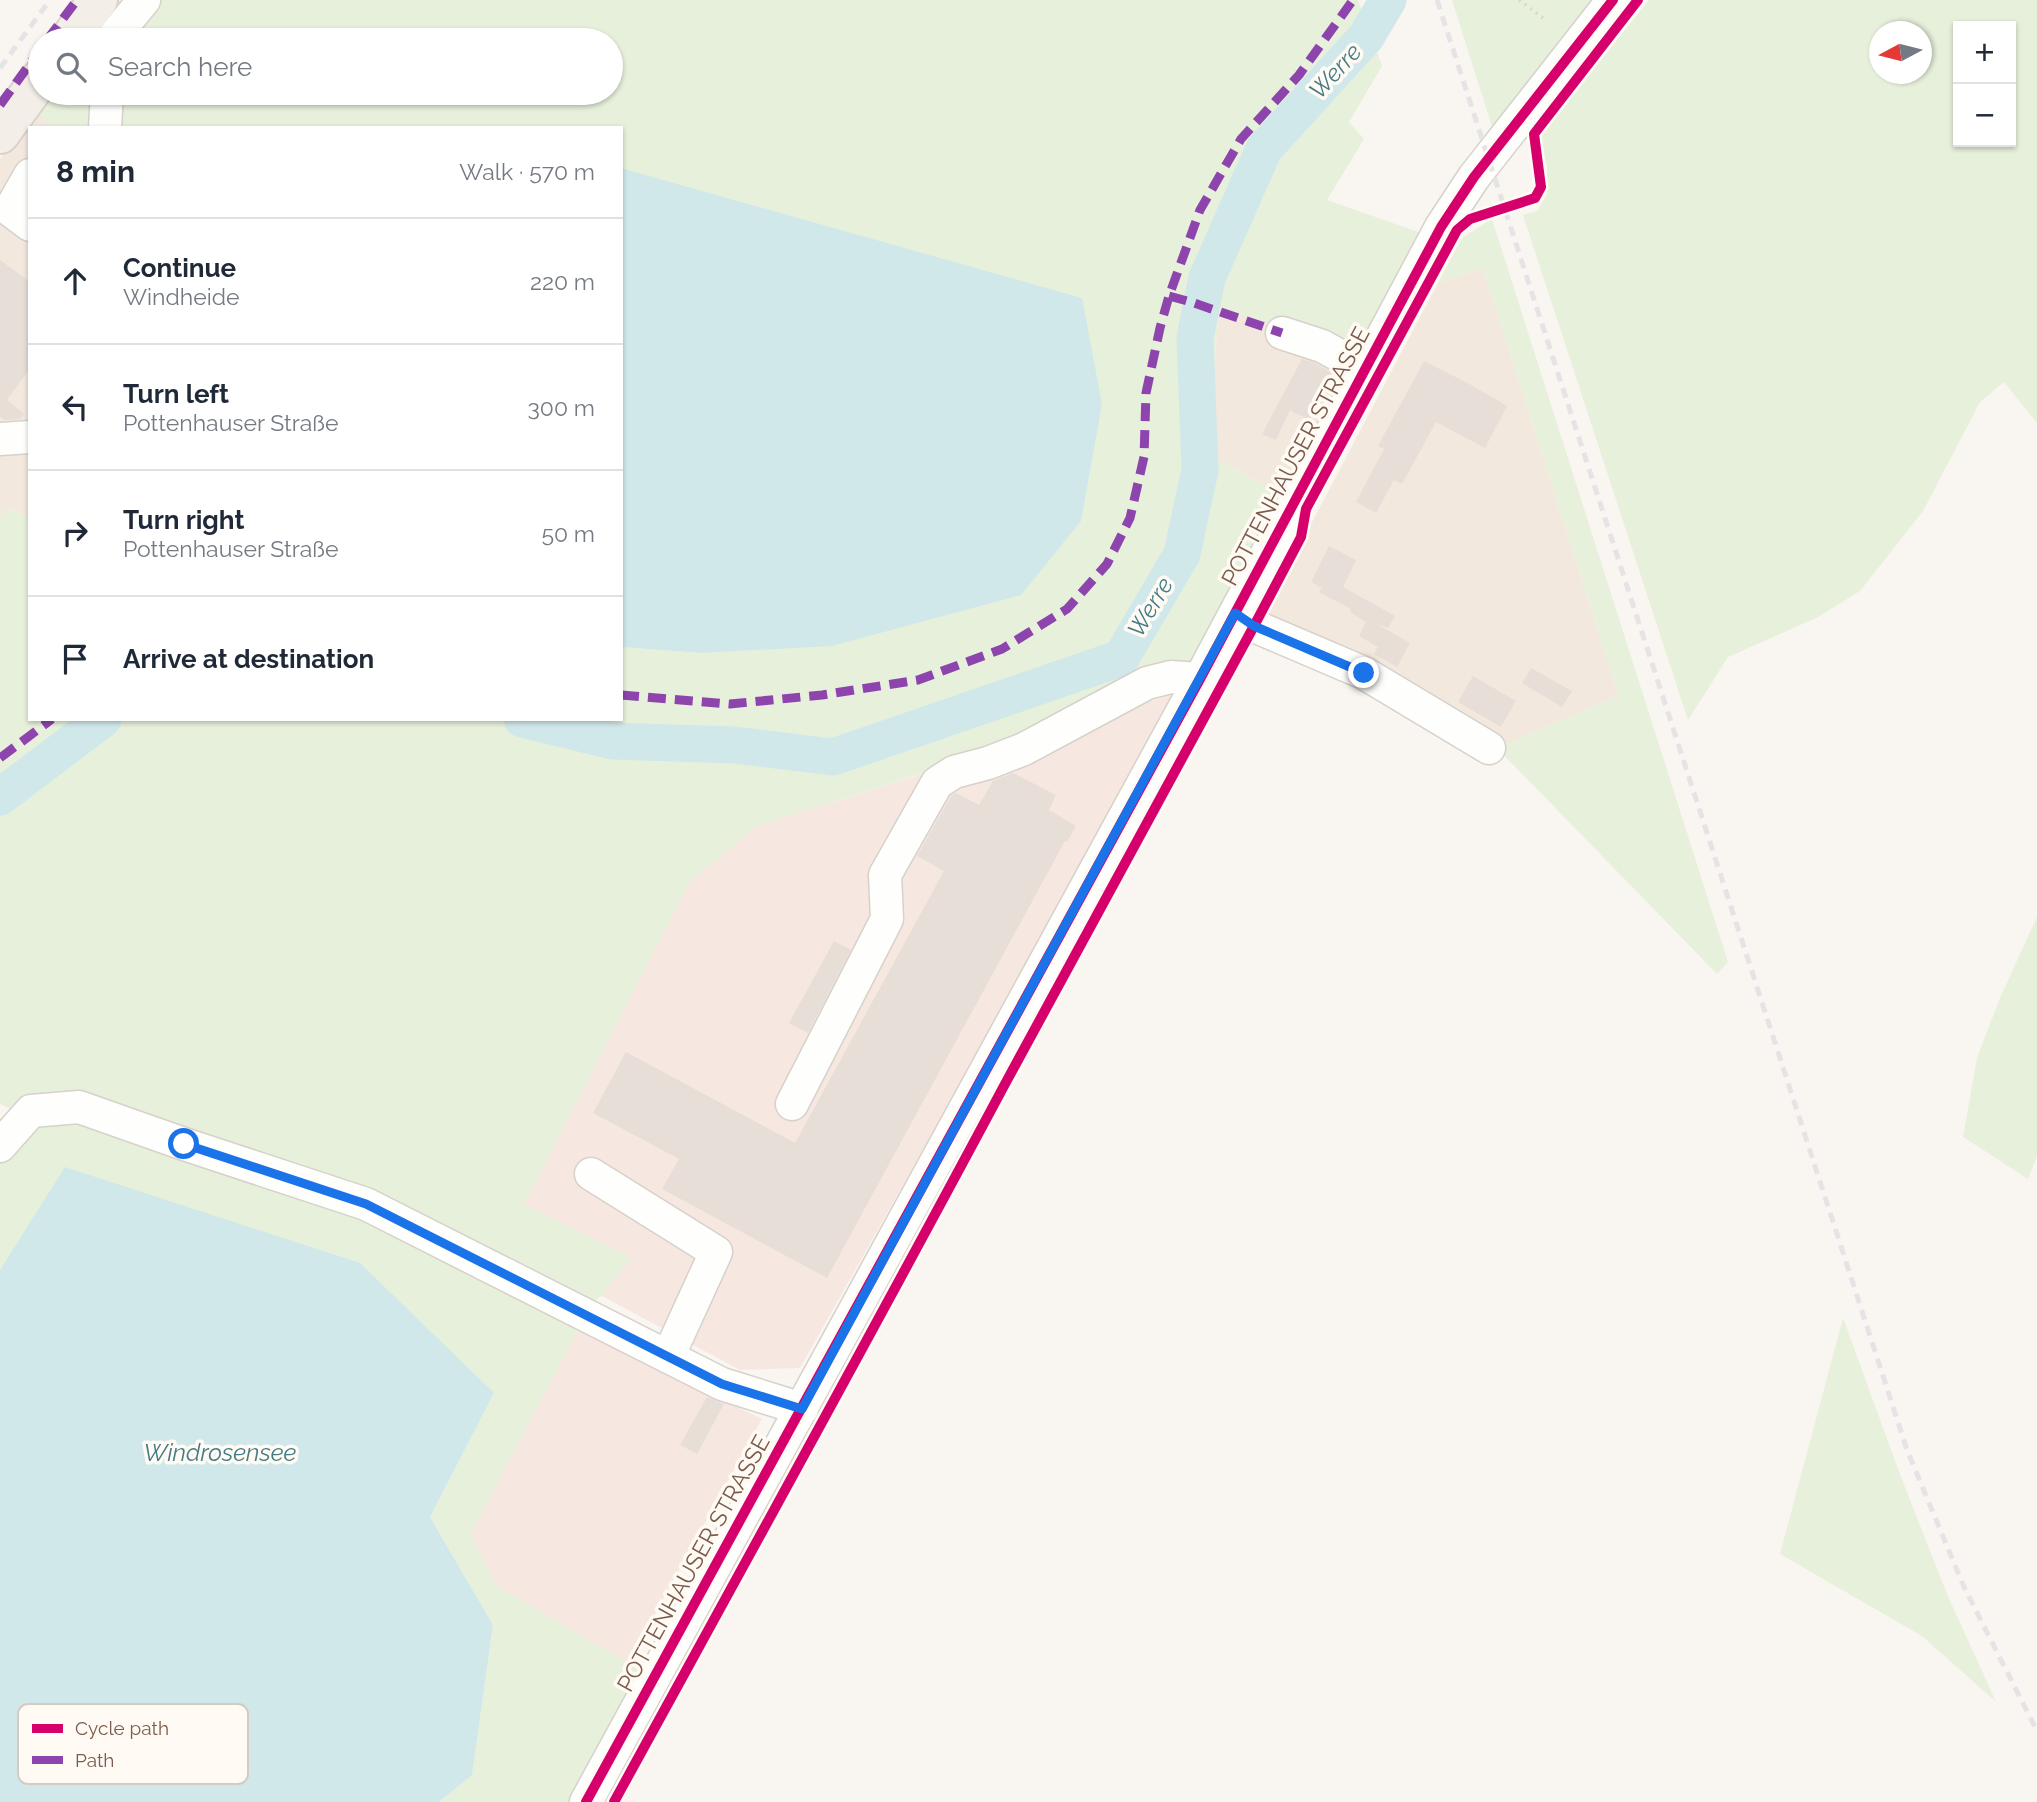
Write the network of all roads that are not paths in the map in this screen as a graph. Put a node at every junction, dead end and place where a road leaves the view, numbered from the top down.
1 (98, 0) edge
2 (144, 0) edge
3 (1613, 0) edge
4 (78, 28) edge
5 (121, 28) edge
6 (28, 96) edge
7 (107, 105) edge
8 (106, 126) edge
9 (0, 134) edge
10 (28, 178) edge
11 (28, 224) edge
12 (1282, 333) dead end
13 (1364, 369) junction
14 (28, 437) edge
15 (0, 439) edge
16 (1235, 613) junction
17 (1200, 679) junction
18 (1489, 748) dead end
19 (792, 1104) dead end
20 (0, 1146) edge
21 (591, 1174) dead end
22 (668, 1357) junction
23 (802, 1409) junction
24 (586, 1802) edge

1 - 4 main road
2 - 5 street
3 - 13 street, POTTENHAUSER STRASSE
6 - 9 main road
7 - 8 street
10 - 11 street
12 - 13 street
13 - 16 street, POTTENHAUSER STRASSE
14 - 15 street
16 - 17 street, POTTENHAUSER STRASSE
16 - 18 street, POTTENHAUSER STRASSE
17 - 19 street
17 - 23 street, POTTENHAUSER STRASSE
20 - 22 street
21 - 22 street
22 - 23 street
23 - 24 street, POTTENHAUSER STRASSE

